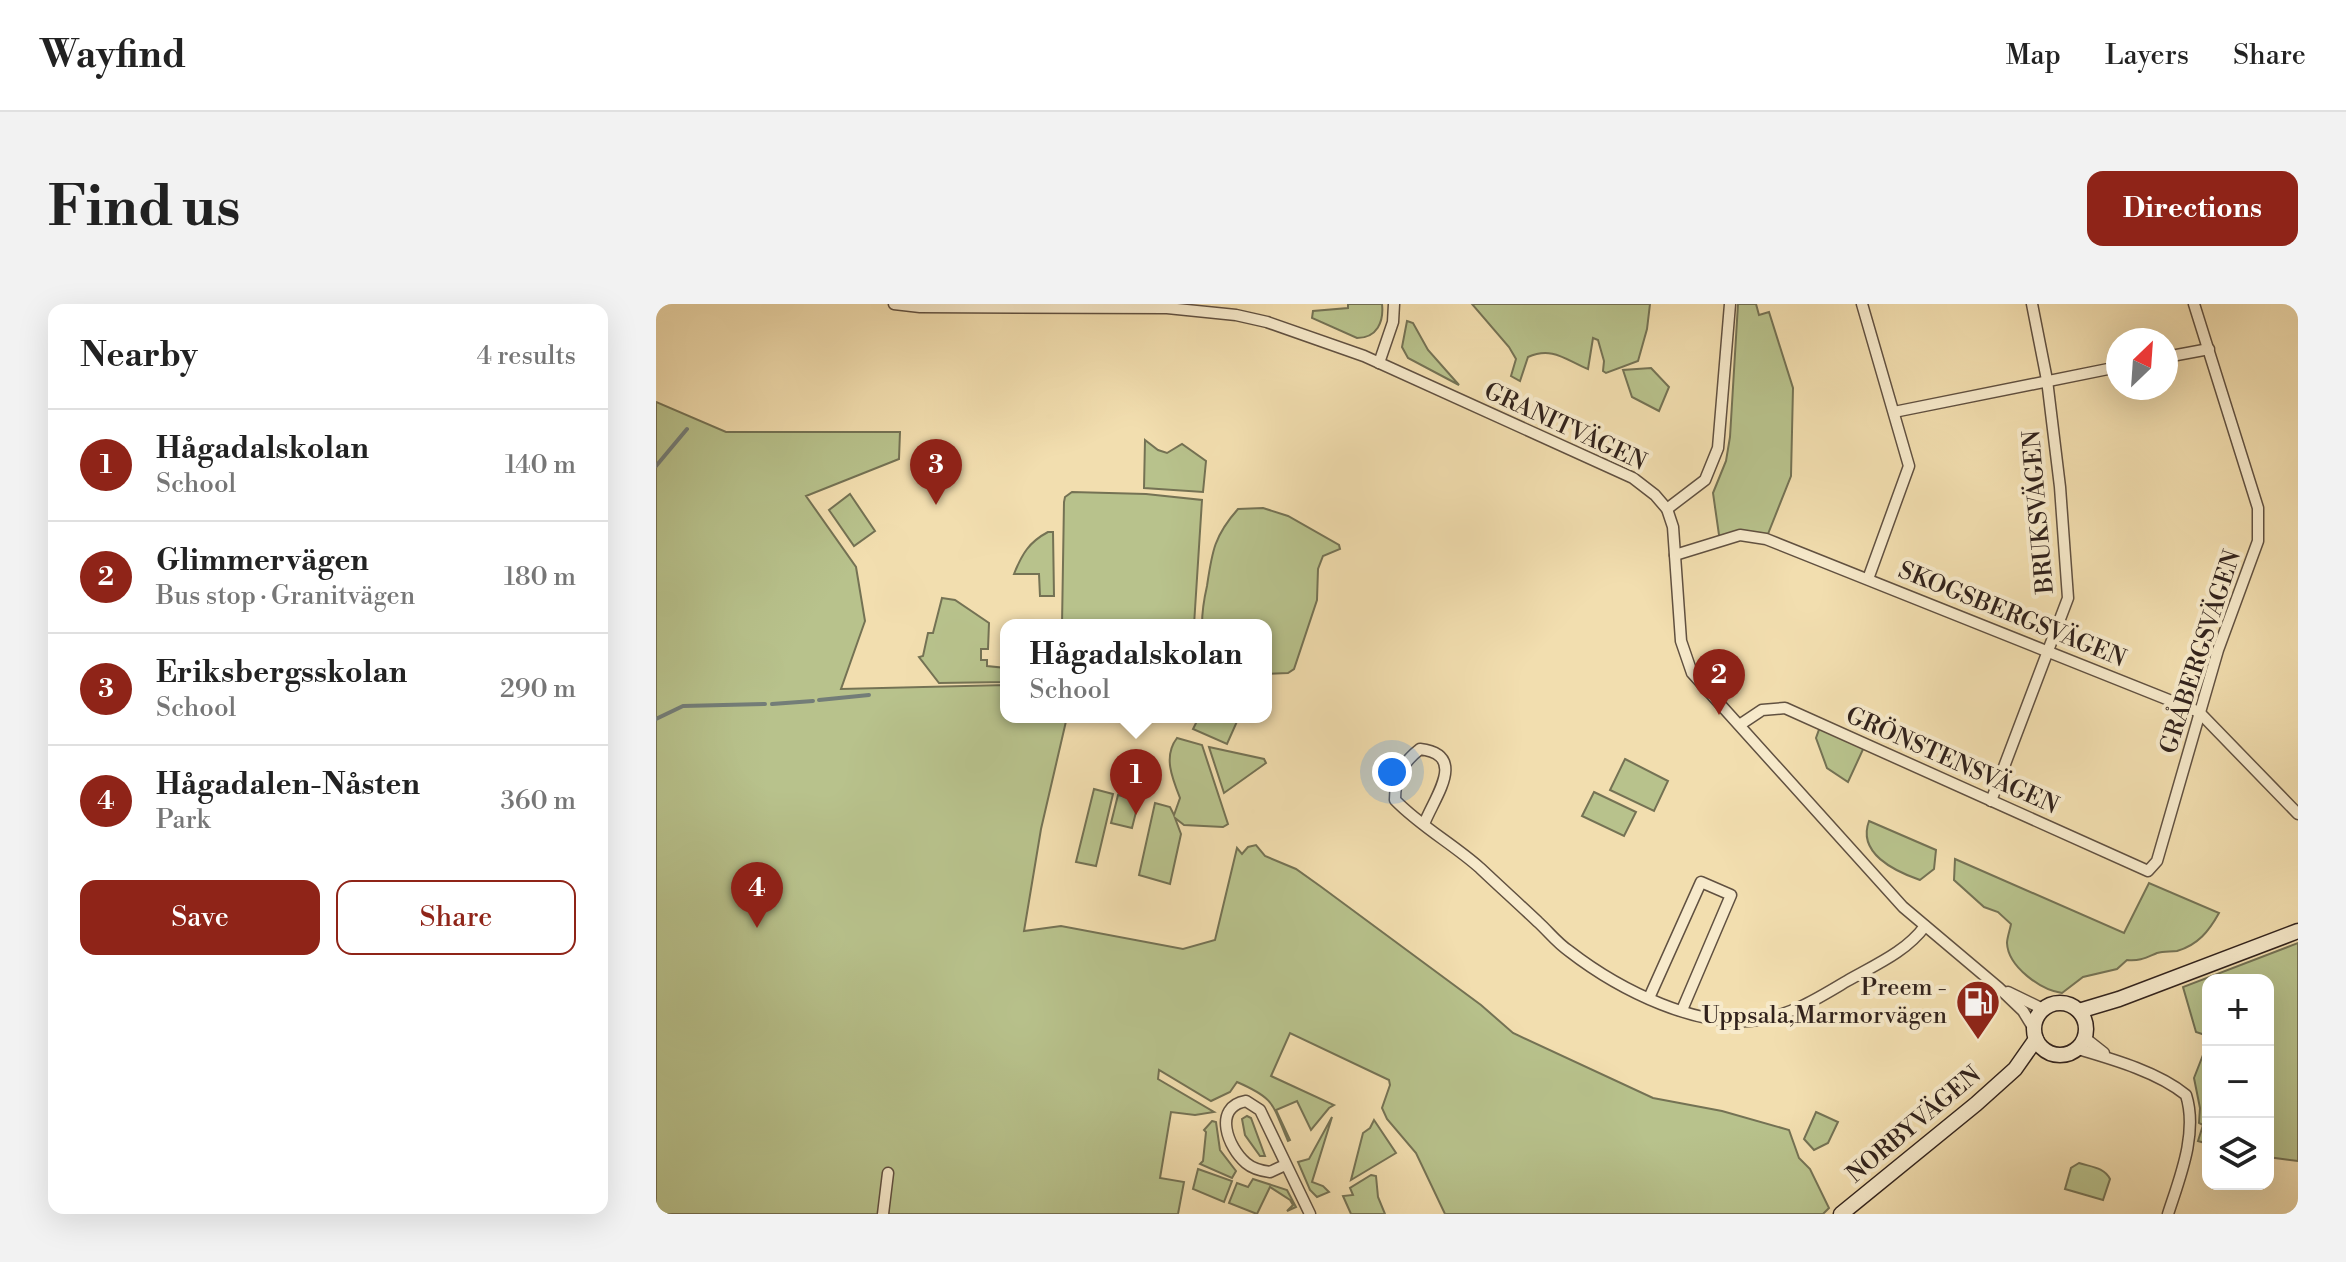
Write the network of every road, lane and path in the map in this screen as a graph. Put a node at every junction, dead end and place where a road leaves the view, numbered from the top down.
1 (894, 304) edge
2 (1394, 304) edge
3 (1730, 304) edge
4 (1862, 304) edge
5 (2032, 304) edge
6 (2194, 304) edge
7 (2209, 349) junction
8 (2178, 355) edge
9 (1379, 363) junction
10 (2106, 369) edge
11 (2047, 380) junction
12 (1894, 412) junction
13 (1667, 509) junction
14 (1675, 555) junction
15 (1868, 579) junction
16 (2050, 651) junction
17 (2199, 712) junction
18 (1741, 724) junction
19 (1991, 801) junction
20 (2298, 814) edge
21 (1424, 824) junction
22 (2148, 871) joint
23 (1925, 926) junction
24 (2298, 931) edge
25 (1999, 988) junction
26 (1649, 998) junction
27 (2119, 999) junction
28 (2043, 1009) junction
29 (1682, 1010) junction
30 (2079, 1011) junction
31 (2035, 1034) junction
32 (2083, 1037) junction
33 (2046, 1052) junction
34 (2015, 1069) junction
35 (1285, 1165) junction
36 (888, 1173) dead end
37 (883, 1214) edge
38 (1310, 1214) edge
39 (1841, 1214) edge
40 (2168, 1214) edge

1 - 9 street, GRANITVÄGEN
2 - 9 street
3 - 13 street
4 - 12 street
5 - 11 street, BRUKSVÄGEN
6 - 7 street, GRÅBERGSVÄGEN
7 - 8 street
7 - 17 street, GRÅBERGSVÄGEN
9 - 13 street, GRANITVÄGEN
10 - 11 street
11 - 12 street
11 - 16 street, BRUKSVÄGEN
12 - 15 street
13 - 14 street
14 - 15 street, SKOGSBERGSVÄGEN
14 - 18 street
15 - 16 street, SKOGSBERGSVÄGEN
16 - 17 street, SKOGSBERGSVÄGEN
16 - 19 street, BRUKSVÄGEN
17 - 20 street, SKOGSBERGSVÄGEN
17 - 22 street, GRÅBERGSVÄGEN
18 - 19 street, GRÖNSTENSVÄGEN
18 - 23 street
19 - 22 street, GRÖNSTENSVÄGEN
21 - 21 street
21 - 26 street
23 - 25 street
23 - 29 street
24 - 27 street
25 - 28 street
25 - 31 street
26 - 29 street
26 - 29 street
27 - 30 street
27 - 32 street
28 - 30 street
28 - 31 street
30 - 32 street
31 - 33 street
31 - 34 street, NORBYVÄGEN
32 - 33 street
32 - 40 street
33 - 34 street, NORBYVÄGEN
34 - 39 street, NORBYVÄGEN
35 - 35 street
35 - 38 street
36 - 37 street

